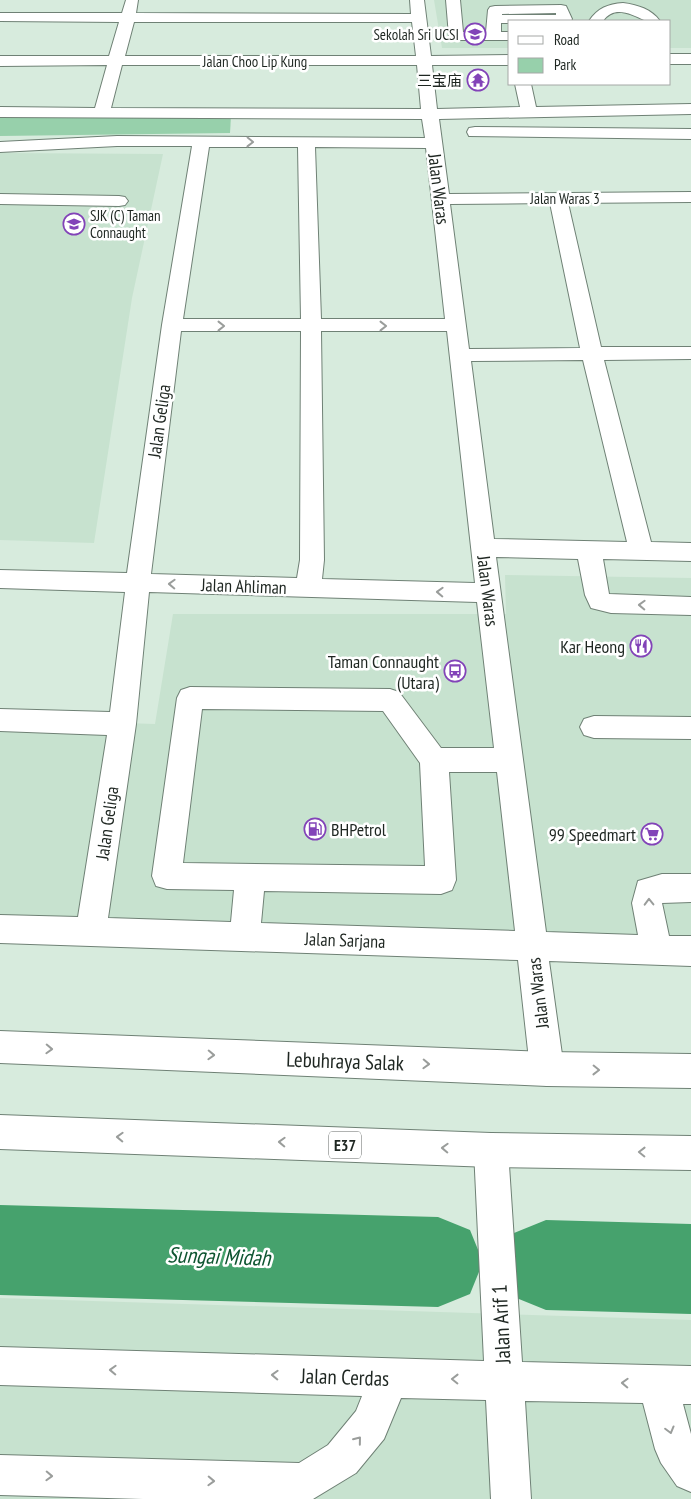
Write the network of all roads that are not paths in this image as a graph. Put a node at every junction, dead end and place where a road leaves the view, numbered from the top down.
1 (133, 0) edge
2 (417, 0) edge
3 (453, 0) edge
4 (0, 17) edge
5 (128, 18) junction
6 (419, 18) junction
7 (494, 19) dead end
8 (596, 20) edge
9 (652, 20) edge
10 (493, 36) junction
11 (508, 36) edge
12 (691, 58) edge
13 (671, 59) edge
14 (424, 60) junction
15 (508, 60) edge
16 (0, 61) edge
17 (116, 61) junction
18 (523, 85) edge
19 (691, 109) edge
20 (0, 112) edge
21 (102, 112) junction
22 (529, 112) junction
23 (430, 114) junction
24 (476, 132) dead end
25 (691, 134) edge
26 (201, 141) junction
27 (306, 142) junction
28 (433, 143) junction
29 (0, 147) edge
30 (688, 197) edge
31 (558, 198) junction
32 (0, 199) edge
33 (440, 199) junction
34 (119, 201) dead end
35 (691, 214) edge
36 (172, 325) junction
37 (456, 325) junction
38 (311, 326) junction
39 (691, 353) edge
40 (592, 354) junction
41 (459, 355) junction
42 (483, 548) junction
43 (589, 550) junction
44 (641, 551) junction
45 (691, 552) edge
46 (0, 579) edge
47 (138, 584) junction
48 (308, 588) junction
49 (489, 593) junction
50 (691, 606) edge
51 (0, 720) edge
52 (122, 724) junction
53 (594, 727) dead end
54 (691, 728) edge
55 (434, 760) junction
56 (509, 760) junction
57 (250, 877) junction
58 (691, 888) edge
59 (0, 929) edge
60 (91, 932) junction
61 (245, 937) junction
62 (532, 946) junction
63 (656, 950) junction
64 (691, 951) edge
65 (0, 1047) edge
66 (547, 1069) junction
67 (691, 1071) edge
68 (0, 1132) edge
69 (491, 1150) junction
70 (691, 1153) edge
71 (0, 1366) edge
72 (389, 1378) junction
73 (504, 1380) junction
74 (674, 1384) edge
75 (691, 1472) edge
76 (0, 1475) edge
77 (511, 1499) edge

1 - 5 main road
2 - 6 main road, Jalan Waras
3 - 10 main road
4 - 5 main road
5 - 6 main road
5 - 17 main road
6 - 14 main road, Jalan Waras
7 - 10 main road
8 - 9 main road
10 - 11 main road
12 - 13 main road
14 - 15 main road, Jalan Choo Lip Kung
14 - 17 main road, Jalan Choo Lip Kung
14 - 23 main road, Jalan Waras
16 - 17 main road, Jalan Choo Lip Kung
17 - 21 main road
18 - 22 main road
19 - 22 main road
20 - 21 main road
21 - 23 main road
22 - 23 main road
23 - 28 main road, Jalan Waras
24 - 25 main road
26 -> 27 main road
26 - 29 main road
26 - 36 main road, Jalan Geliga
27 - 28 main road
27 - 38 main road
28 - 33 main road, Jalan Waras
30 - 31 main road, Jalan Waras 3
30 - 35 main road
31 - 33 main road, Jalan Waras 3
31 - 40 main road
32 - 34 main road
33 - 37 main road, Jalan Waras
36 -> 38 main road
36 - 47 main road, Jalan Geliga
38 -> 37 main road
37 - 41 main road, Jalan Waras
38 - 48 main road
39 - 40 main road
40 - 41 main road
40 - 44 main road
41 - 42 main road, Jalan Waras
42 - 43 main road
42 - 49 main road, Jalan Waras
43 - 44 main road
50 -> 43 main road
44 - 45 main road
46 - 47 main road, Jalan Ahliman
48 -> 47 main road, Jalan Ahliman
47 - 52 main road, Jalan Geliga
49 -> 48 main road, Jalan Ahliman
49 - 56 main road, Jalan Waras
51 - 52 main road
52 - 60 main road, Jalan Geliga
53 - 54 main road
55 - 56 main road
55 - 57 main road
55 - 57 main road
56 - 62 main road, Jalan Waras
57 - 61 main road
63 -> 58 main road
59 - 60 main road, Jalan Sarjana
60 - 61 main road, Jalan Sarjana
61 - 62 main road, Jalan Sarjana
62 - 63 main road, Jalan Sarjana
62 - 66 main road, Jalan Waras
63 - 64 main road, Jalan Sarjana
65 -> 66 main road, Lebuhraya Salak
66 -> 67 main road, Lebuhraya Salak
69 -> 68 main road, E37
70 -> 69 main road, E37
69 - 73 main road, Jalan Arif 1
72 -> 71 main road, Jalan Cerdas
73 -> 72 main road, Jalan Cerdas
76 -> 72 main road
74 -> 73 main road, Jalan Cerdas
73 - 77 main road, Jalan Arif 1
74 -> 75 main road

